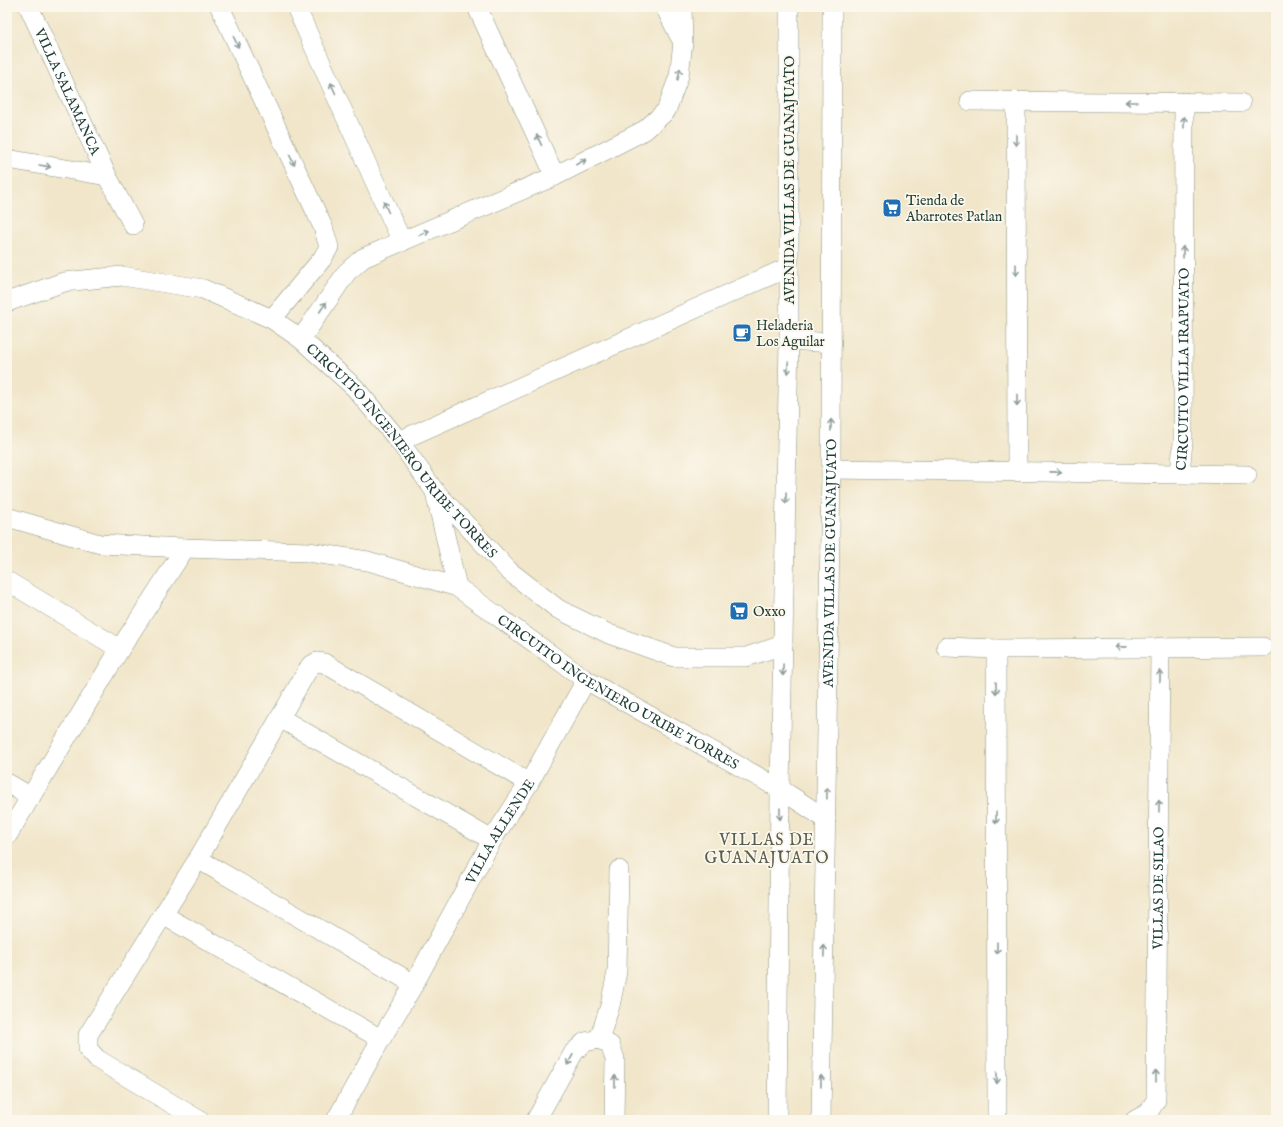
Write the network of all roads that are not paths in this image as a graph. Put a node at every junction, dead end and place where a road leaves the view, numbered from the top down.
1 (29, 7) edge
2 (220, 7) edge
3 (296, 7) edge
4 (477, 7) edge
5 (665, 7) edge
6 (682, 7) edge
7 (789, 7) edge
8 (832, 7) edge
9 (683, 42) junction
10 (970, 101) dead end
11 (1016, 101) junction
12 (1184, 102) junction
13 (1241, 103) dead end
14 (7, 159) edge
15 (107, 176) junction
16 (555, 176) junction
17 (133, 225) dead end
18 (402, 242) junction
19 (790, 267) junction
20 (7, 302) edge
21 (272, 319) junction
22 (301, 339) junction
23 (789, 340) junction
24 (832, 343) junction
25 (399, 441) junction
26 (831, 469) junction
27 (1017, 471) junction
28 (1180, 473) junction
29 (1247, 475) dead end
30 (434, 490) junction
31 (7, 517) edge
32 (185, 548) junction
33 (7, 581) edge
34 (457, 587) junction
35 (784, 645) junction
36 (946, 647) dead end
37 (1160, 647) junction
38 (1263, 647) dead end
39 (120, 649) junction
40 (996, 649) junction
41 (586, 680) junction
42 (280, 718) junction
43 (7, 783) edge
44 (529, 783) junction
45 (780, 789) junction
46 (31, 797) junction
47 (826, 819) junction
48 (7, 836) edge
49 (492, 840) junction
50 (198, 859) junction
51 (619, 870) dead end
52 (164, 915) junction
53 (414, 984) junction
54 (381, 1039) junction
55 (599, 1039) junction
56 (199, 1120) edge
57 (336, 1120) edge
58 (536, 1120) edge
59 (614, 1120) edge
60 (777, 1120) edge
61 (821, 1120) edge
62 (997, 1120) edge
63 (1135, 1120) edge

1 - 15 street, VILLA SALAMANCA
2 -> 21 street
18 -> 3 street
16 -> 4 street
5 - 9 street
6 - 9 street
7 - 19 street, AVENIDA VILLAS DE GUANAJUATO
8 - 24 street, AVENIDA VILLAS DE GUANAJUATO
16 -> 9 street
10 - 11 street
12 -> 11 street
11 -> 27 street
12 - 13 street
28 -> 12 street, CIRCUITO VILLA IRAPUATO
14 -> 15 street, VILLA SALAMANCA
15 - 17 street, VILLA SALAMANCA
18 -> 16 street
22 -> 18 street
19 - 23 street, AVENIDA VILLAS DE GUANAJUATO
19 - 25 street
20 - 21 street, CIRCUITO INGENIERO URIBE TORRES
21 - 22 street, CIRCUITO INGENIERO URIBE TORRES
22 - 25 street, CIRCUITO INGENIERO URIBE TORRES
23 - 24 street
23 -> 35 street, AVENIDA VILLAS DE GUANAJUATO
26 -> 24 street, AVENIDA VILLAS DE GUANAJUATO
25 - 30 street, CIRCUITO INGENIERO URIBE TORRES
26 - 27 street, CIRCUITO VILLA IRAPUATO
47 -> 26 street, AVENIDA VILLAS DE GUANAJUATO
27 -> 28 street, CIRCUITO VILLA IRAPUATO
28 - 29 street
30 - 34 street
30 - 35 street, CIRCUITO INGENIERO URIBE TORRES
31 - 32 street, CIRCUITO INGENIERO URIBE TORRES
32 - 34 street, CIRCUITO INGENIERO URIBE TORRES
32 - 39 street
33 - 39 street
34 - 41 street, CIRCUITO INGENIERO URIBE TORRES
35 -> 45 street, AVENIDA VILLAS DE GUANAJUATO
36 - 40 street
37 - 38 street
37 -> 40 street
63 -> 37 street, VILLAS DE SILAO
39 - 46 street
40 -> 62 street
41 - 44 street, VILLA ALLENDE
41 - 45 street, CIRCUITO INGENIERO URIBE TORRES
42 - 44 street
42 - 49 street
42 - 50 street
43 - 46 street
44 - 49 street, VILLA ALLENDE
45 - 47 street, CIRCUITO INGENIERO URIBE TORRES
45 -> 60 street, AVENIDA VILLAS DE GUANAJUATO
46 - 48 street
61 -> 47 street, AVENIDA VILLAS DE GUANAJUATO
49 - 53 street, VILLA ALLENDE
50 - 52 street
50 - 53 street
51 - 55 street
52 - 54 street
52 - 56 street
53 - 54 street, VILLA ALLENDE
54 - 57 street, VILLA ALLENDE
55 -> 58 street
59 -> 55 street

